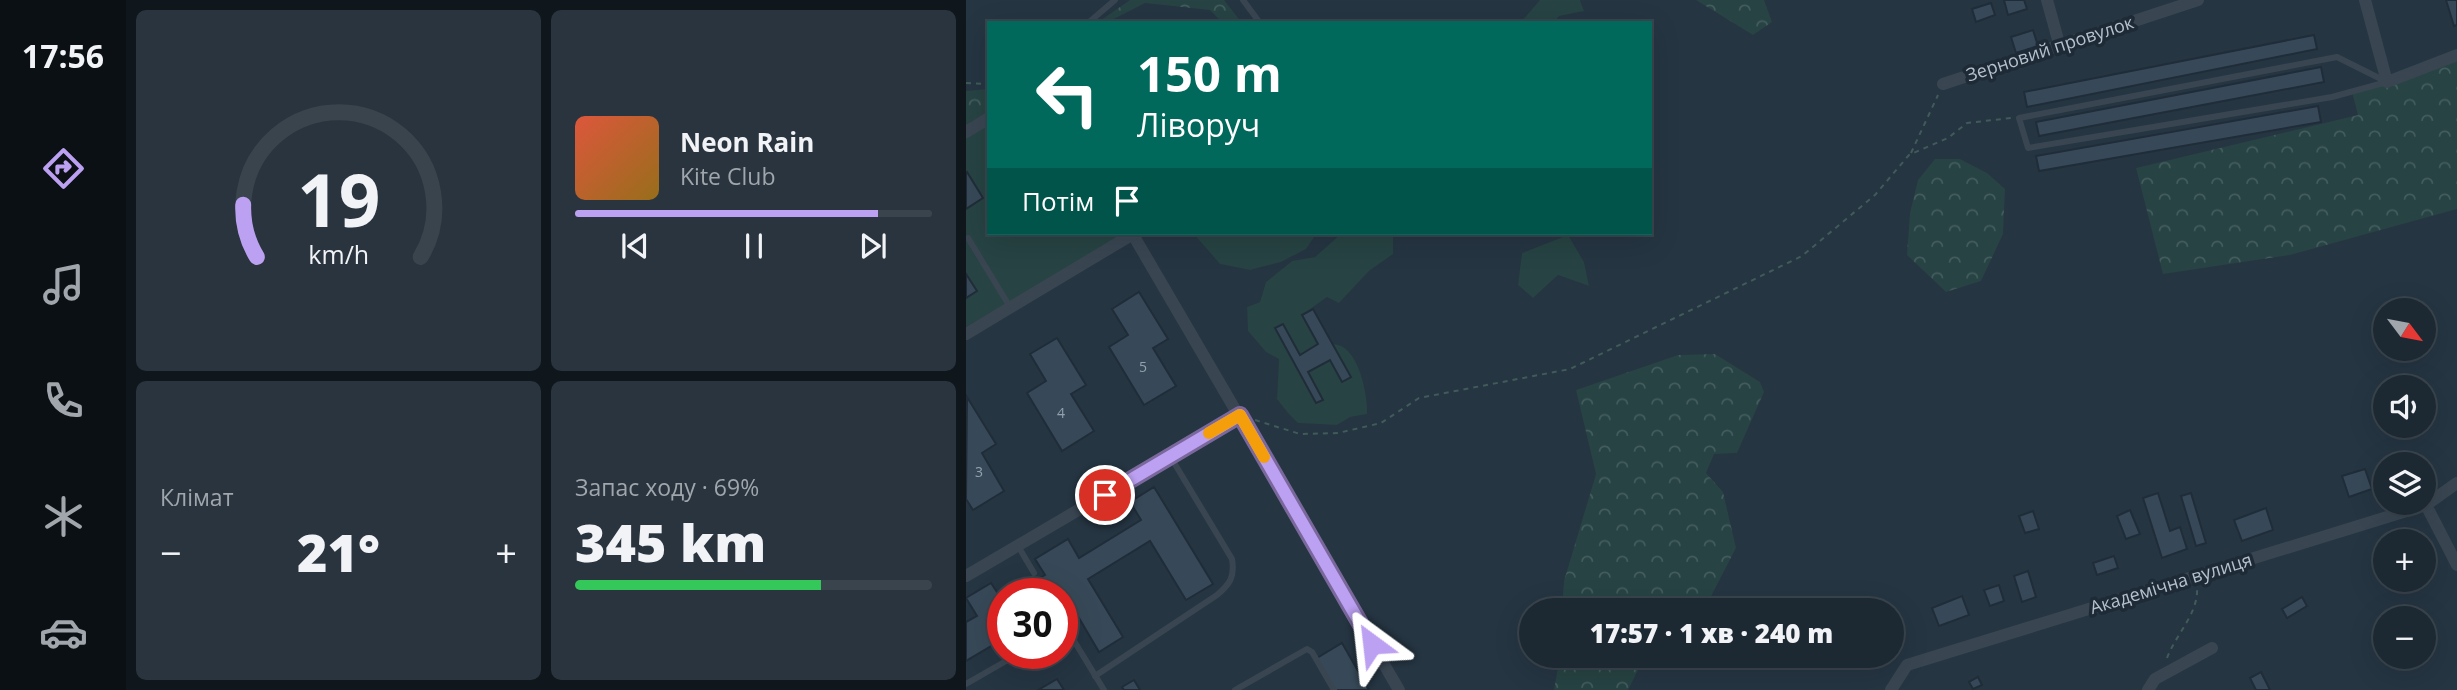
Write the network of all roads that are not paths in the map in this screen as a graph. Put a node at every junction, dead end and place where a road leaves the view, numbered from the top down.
1 (1115, 0) edge
2 (1243, 0) edge
3 (2047, 0) edge
4 (2198, 0) edge
5 (2365, 0) edge
6 (1090, 21) edge
7 (1259, 21) edge
8 (2060, 47) junction
9 (2457, 55) edge
10 (2386, 82) junction
11 (1943, 84) road end
12 (987, 119) edge
13 (966, 132) edge
14 (1130, 235) edge
15 (1133, 235) edge
16 (968, 238) edge
17 (1010, 307) junction
18 (966, 334) edge
19 (1240, 415) junction
20 (1170, 456) junction
21 (2457, 483) edge
22 (2436, 498) edge
23 (2394, 515) edge
24 (2431, 515) edge
25 (1017, 546) junction
26 (2457, 565) edge
27 (1034, 573) dead end
28 (966, 576) edge
29 (1078, 649) edge
30 (2212, 649) dead end
31 (992, 669) edge
32 (1095, 676) junction
33 (966, 684) edge
34 (1104, 690) edge
35 (1235, 690) edge
36 (1334, 690) edge
37 (1399, 690) edge
38 (1891, 690) edge
39 (2148, 690) edge

1 - 6 lane
2 - 7 lane
3 - 8 street
4 - 8 street, Зерновий провулок
5 - 10 street
8 - 11 street, Зерновий провулок
9 - 10 street
10 - 10 lane
12 - 13 street
14 - 17 street
15 - 19 street
16 - 17 lane
17 - 18 street
19 - 20 street
19 - 37 street
20 - 25 street
20 - 32 lane
21 - 22 street, Академічна вулиця
23 - 38 street, Академічна вулиця
24 - 26 street
25 - 27 lane
25 - 28 street
29 - 32 lane
30 - 39 street
31 - 33 lane
32 - 34 lane
35 - 36 lane

